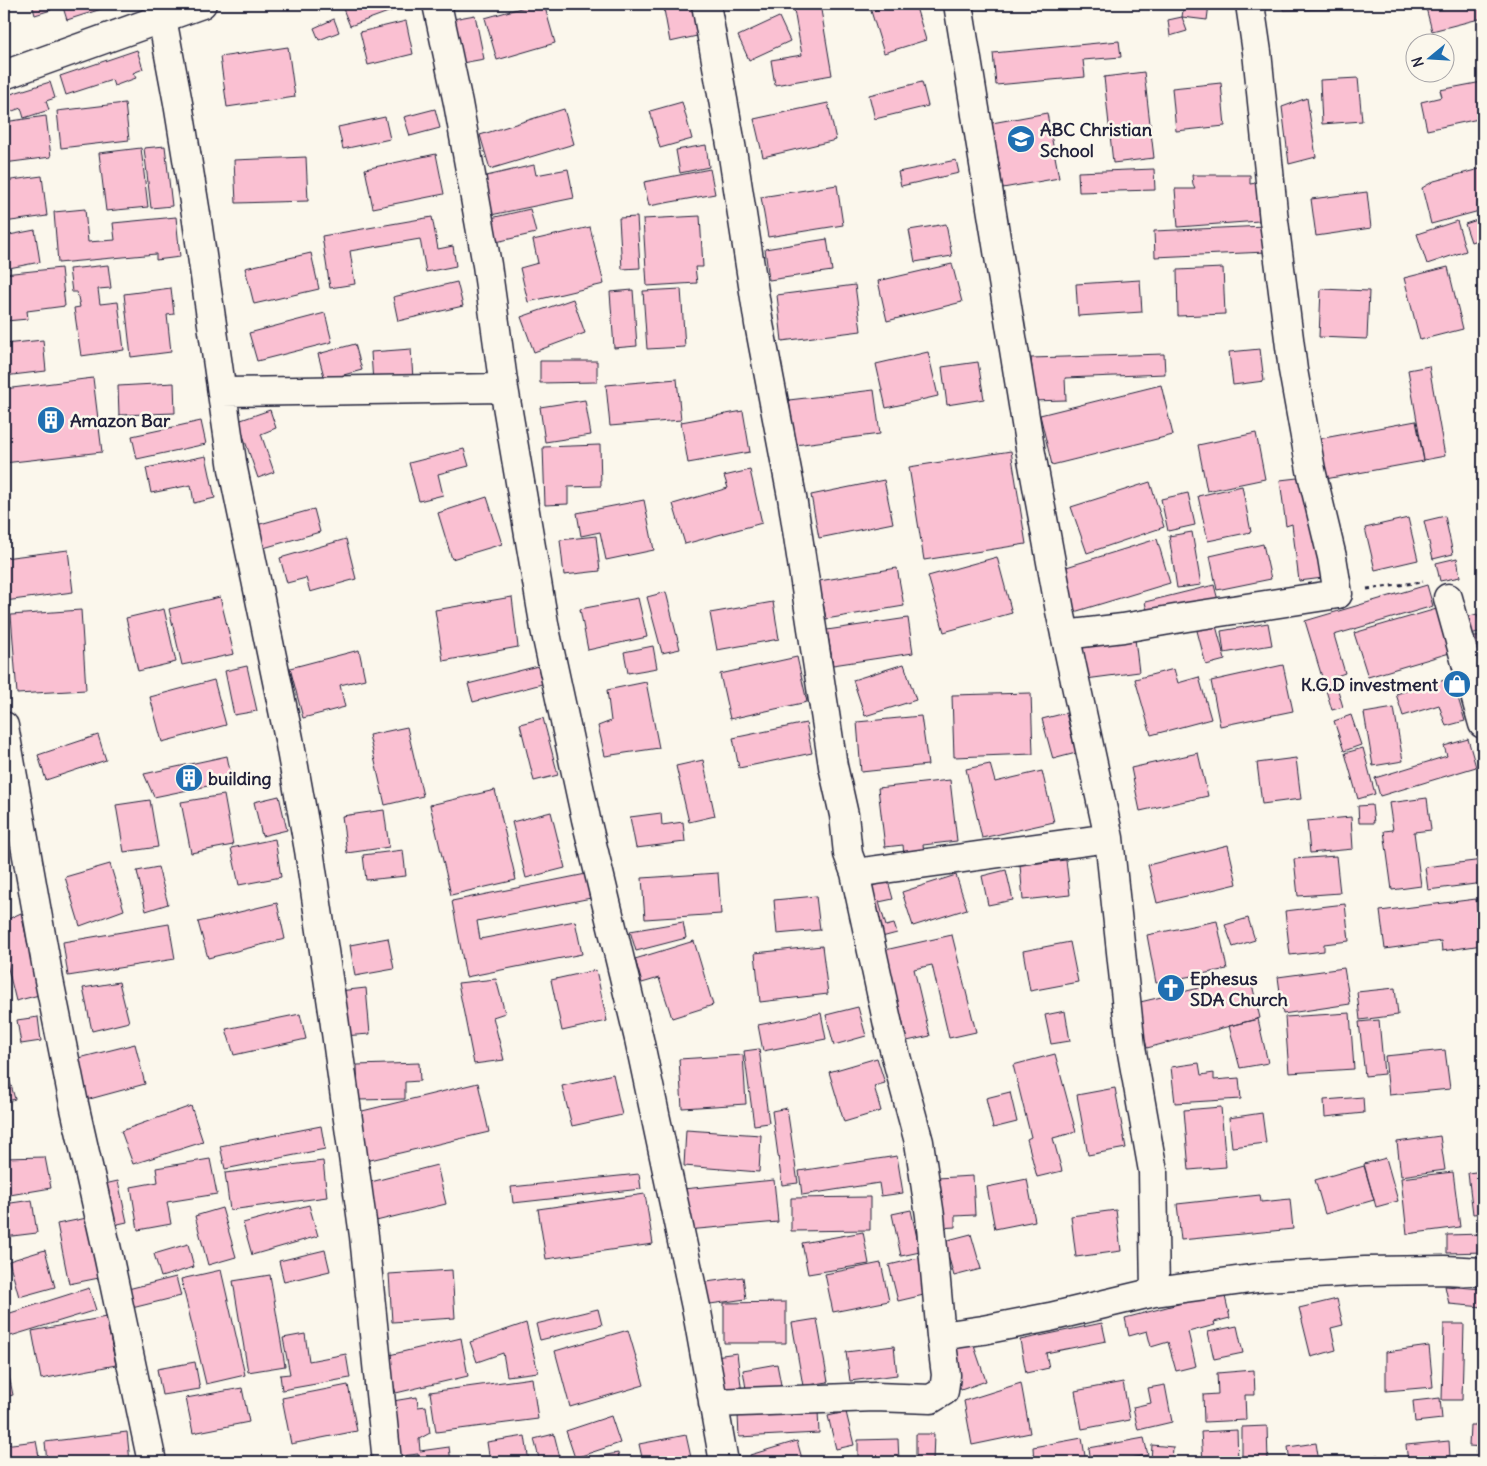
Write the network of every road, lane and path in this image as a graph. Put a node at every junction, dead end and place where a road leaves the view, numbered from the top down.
1 (202, 4) edge
2 (437, 4) edge
3 (706, 4) edge
4 (958, 4) edge
5 (1250, 4) edge
6 (162, 18) junction
7 (4, 75) edge
8 (504, 388) junction
9 (222, 392) junction
10 (1338, 594) junction
11 (1448, 598) joint
12 (1065, 635) junction
13 (1483, 724) edge
14 (4, 726) edge
15 (1109, 838) junction
16 (855, 873) junction
17 (1483, 1272) edge
18 (1155, 1292) junction
19 (941, 1336) junction
20 (714, 1403) junction
21 (152, 1462) edge
22 (387, 1462) edge
23 (724, 1462) edge

1 - 6 street
2 - 8 street
3 - 16 street
4 - 12 street
5 - 10 street
6 - 7 street
6 - 9 street
8 - 9 street
8 - 20 street
9 - 22 street
10 - 11 path
10 - 12 street
11 - 13 street
12 - 15 street
14 - 21 street
15 - 16 street
15 - 18 street
16 - 19 street
17 - 18 street
18 - 19 street
19 - 20 street
20 - 23 street

